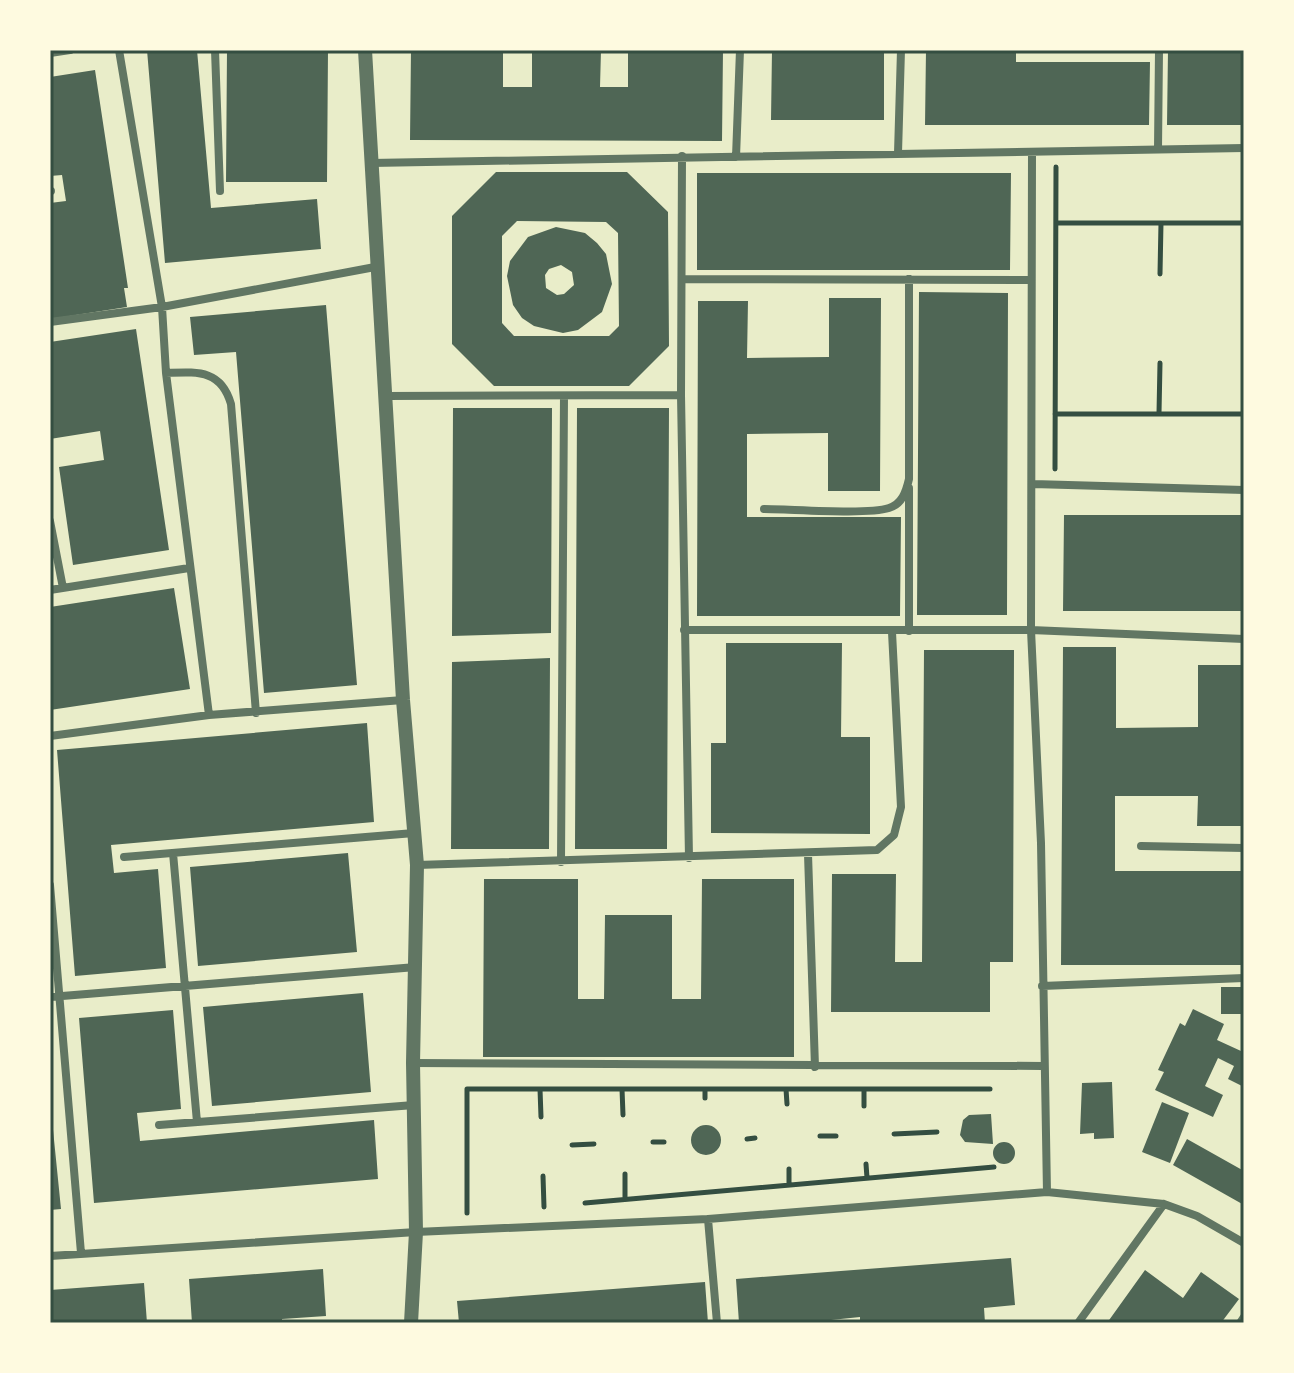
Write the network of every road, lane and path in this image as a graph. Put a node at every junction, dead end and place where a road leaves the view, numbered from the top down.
1 (70, 50) edge
2 (119, 50) edge
3 (215, 50) edge
4 (365, 50) edge
5 (740, 50) edge
6 (901, 50) edge
7 (1159, 50) edge
8 (50, 53) edge
9 (1244, 148) edge
10 (1158, 149) junction
11 (1032, 152) junction
12 (898, 153) junction
13 (682, 156) junction
14 (736, 157) junction
15 (371, 163) junction
16 (1071, 166) dead end
17 (220, 191) dead end
18 (1056, 223) junction
19 (1161, 223) junction
20 (1244, 223) edge
21 (375, 267) junction
22 (1160, 274) dead end
23 (682, 279) junction
24 (909, 279) junction
25 (1031, 280) junction
26 (162, 307) junction
27 (50, 322) edge
28 (1160, 363) dead end
29 (166, 373) junction
30 (681, 395) junction
31 (386, 396) junction
32 (564, 396) junction
33 (1159, 413) junction
34 (1055, 414) junction
35 (1244, 414) edge
36 (1070, 469) dead end
37 (909, 479) junction
38 (1033, 484) junction
39 (1244, 490) edge
40 (764, 509) dead end
41 (50, 521) edge
42 (189, 568) junction
43 (63, 588) junction
44 (50, 590) edge
45 (684, 630) junction
46 (1031, 630) junction
47 (909, 631) junction
48 (892, 632) junction
49 (1244, 639) edge
50 (403, 700) junction
51 (256, 713) junction
52 (209, 715) junction
53 (50, 736) edge
54 (414, 833) junction
55 (1141, 846) dead end
56 (1244, 848) edge
57 (173, 853) junction
58 (808, 854) junction
59 (124, 857) dead end
60 (689, 858) junction
61 (561, 862) junction
62 (417, 865) junction
63 (50, 885) edge
64 (416, 967) junction
65 (1244, 978) edge
66 (185, 986) junction
67 (1042, 986) junction
68 (54, 997) edge
69 (413, 1063) junction
70 (1043, 1066) junction
71 (815, 1067) junction
72 (540, 1089) junction
73 (622, 1089) junction
74 (705, 1089) junction
75 (786, 1089) junction
76 (864, 1089) junction
77 (968, 1089) junction
78 (990, 1089) dead end
79 (969, 1097) dead end
80 (705, 1098) dead end
81 (787, 1104) dead end
82 (414, 1105) junction
83 (864, 1106) dead end
84 (623, 1115) dead end
85 (541, 1117) dead end
86 (197, 1122) junction
87 (159, 1125) dead end
88 (937, 1132) dead end
89 (894, 1134) dead end
90 (820, 1136) dead end
91 (836, 1136) dead end
92 (653, 1142) dead end
93 (664, 1142) dead end
94 (594, 1144) dead end
95 (572, 1145) dead end
96 (866, 1164) dead end
97 (994, 1167) dead end
98 (789, 1169) dead end
99 (625, 1174) dead end
100 (543, 1176) dead end
101 (867, 1178) junction
102 (708, 1181) dead end
103 (789, 1185) junction
104 (708, 1192) junction
105 (1047, 1192) junction
106 (625, 1199) junction
107 (571, 1204) dead end
108 (1164, 1204) junction
109 (557, 1206) dead end
110 (544, 1207) junction
111 (528, 1208) dead end
112 (481, 1212) dead end
113 (708, 1219) junction
114 (416, 1232) junction
115 (1244, 1243) edge
116 (81, 1253) junction
117 (50, 1256) edge
118 (1244, 1317) edge
119 (411, 1323) edge
120 (717, 1323) edge
121 (1078, 1323) edge
122 (1240, 1323) edge

1 - 8 street
2 - 26 street
3 - 17 street
4 - 15 street
5 - 14 street
6 - 12 street
7 - 10 street
9 - 10 street
10 - 11 street
11 - 12 street
11 - 25 street
12 - 14 street
13 - 14 street
13 - 15 street
13 - 23 street
15 - 21 street
16 - 18 path
18 - 19 path
18 - 34 path
19 - 20 path
19 - 22 path
21 - 26 street
21 - 31 street
23 - 24 street
23 - 30 street
24 - 25 street
24 - 37 street
25 - 38 street
26 - 27 street
26 - 29 street
28 - 33 path
29 - 42 street
29 - 51 street
30 - 32 street
30 - 45 street
31 - 32 street
31 - 50 street
32 - 61 street
33 - 34 path
33 - 35 path
34 - 36 path
37 - 40 street
37 - 47 street
38 - 39 street
38 - 46 street
41 - 43 street
42 - 43 street
42 - 52 street
43 - 44 street
45 - 48 street
45 - 60 street
46 - 47 street
46 - 49 street
46 - 67 street
47 - 48 street
48 - 58 street
50 - 51 street
50 - 54 street
51 - 52 street
52 - 53 street
54 - 57 street
54 - 62 street
55 - 56 street
57 - 59 street
57 - 66 street
58 - 60 street
58 - 71 street
60 - 61 street
61 - 62 street
62 - 64 street
63 - 68 street
64 - 66 street
64 - 69 street
65 - 67 street
66 - 68 street
66 - 86 street
67 - 70 street
68 - 116 street
69 - 71 street
69 - 82 street
70 - 71 street
70 - 105 street
72 - 73 path
72 - 85 path
72 - 112 path
73 - 74 path
73 - 84 path
74 - 75 path
74 - 80 path
75 - 76 path
75 - 81 path
76 - 77 path
76 - 83 path
77 - 78 path
77 - 79 path
82 - 86 street
82 - 114 street
86 - 87 street
88 - 89 path
90 - 91 path
92 - 93 path
94 - 95 path
96 - 101 path
97 - 101 path
98 - 103 path
99 - 106 path
100 - 110 path
101 - 103 path
102 - 104 path
103 - 104 path
104 - 106 path
105 - 108 street
105 - 113 street
106 - 107 path
108 - 115 street
108 - 121 street
109 - 110 path
110 - 111 path
113 - 114 street
113 - 120 street
114 - 116 street
114 - 119 street
116 - 117 street
118 - 122 street

